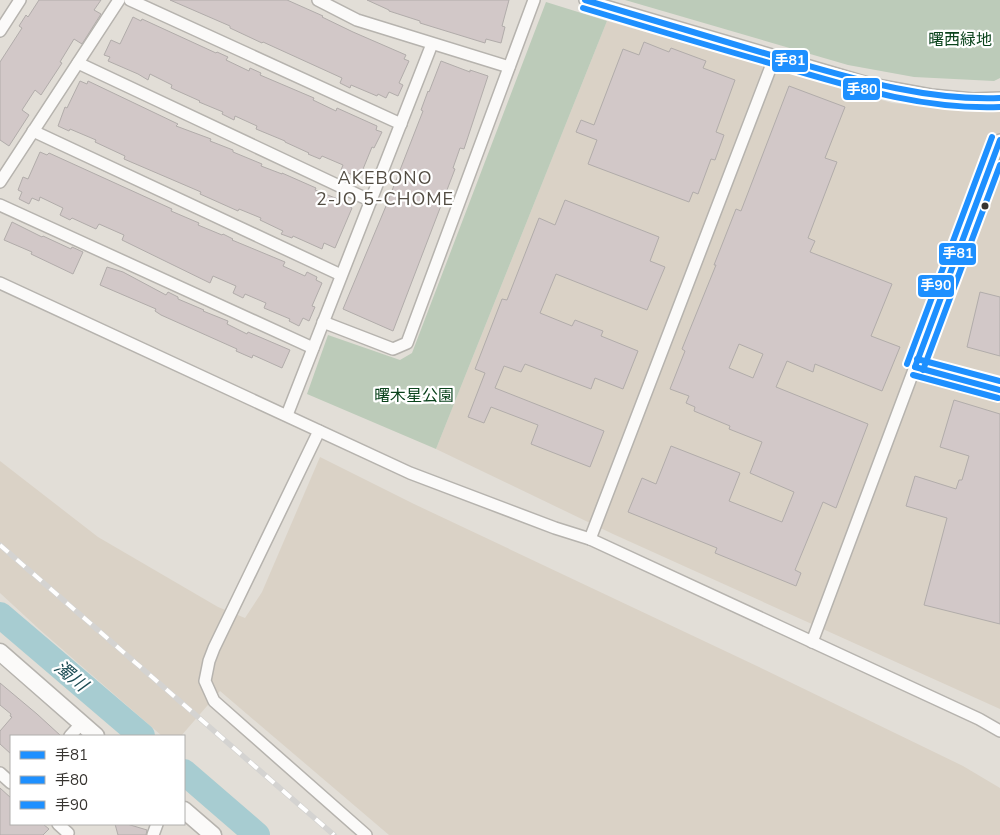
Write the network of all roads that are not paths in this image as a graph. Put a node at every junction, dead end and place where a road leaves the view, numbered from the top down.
1 (20, 0) edge
2 (119, 0) edge
3 (130, 0) edge
4 (318, 0) edge
5 (534, 0) edge
6 (585, 0) edge
7 (0, 31) edge
8 (432, 44) junction
9 (775, 56) junction
10 (78, 63) junction
11 (509, 67) junction
12 (1000, 98) edge
13 (402, 124) junction
14 (33, 131) junction
15 (1000, 140) edge
16 (0, 182) edge
17 (371, 201) junction
18 (0, 206) edge
19 (341, 275) junction
20 (0, 283) edge
21 (323, 322) junction
22 (313, 348) junction
23 (915, 367) junction
24 (1000, 390) edge
25 (287, 415) junction
26 (319, 431) junction
27 (590, 539) junction
28 (812, 642) junction
29 (0, 652) edge
30 (81, 724) junction
31 (1000, 731) edge
32 (71, 735) edge
33 (95, 735) edge
34 (0, 773) edge
35 (10, 782) edge
36 (185, 811) edge
37 (59, 825) edge
38 (67, 835) edge
39 (213, 835) edge
40 (366, 835) edge

1 - 7 street
2 - 10 street
3 - 13 street
4 - 8 street
5 - 11 street
6 - 9 street
8 - 11 street
8 - 13 street
9 - 12 street
9 - 27 street
10 - 14 street
10 - 17 street
11 - 21 street
13 - 17 street
14 - 16 street
14 - 19 street
15 - 23 street
17 - 19 street
18 - 22 street
19 - 21 street
20 - 25 street
21 - 22 street
22 - 25 street
23 - 24 street
23 - 28 street
25 - 26 street
26 - 27 street
26 - 40 street
27 - 28 street
28 - 31 street
29 - 30 street
30 - 32 street
30 - 33 street
34 - 35 street
36 - 39 street
37 - 38 street

